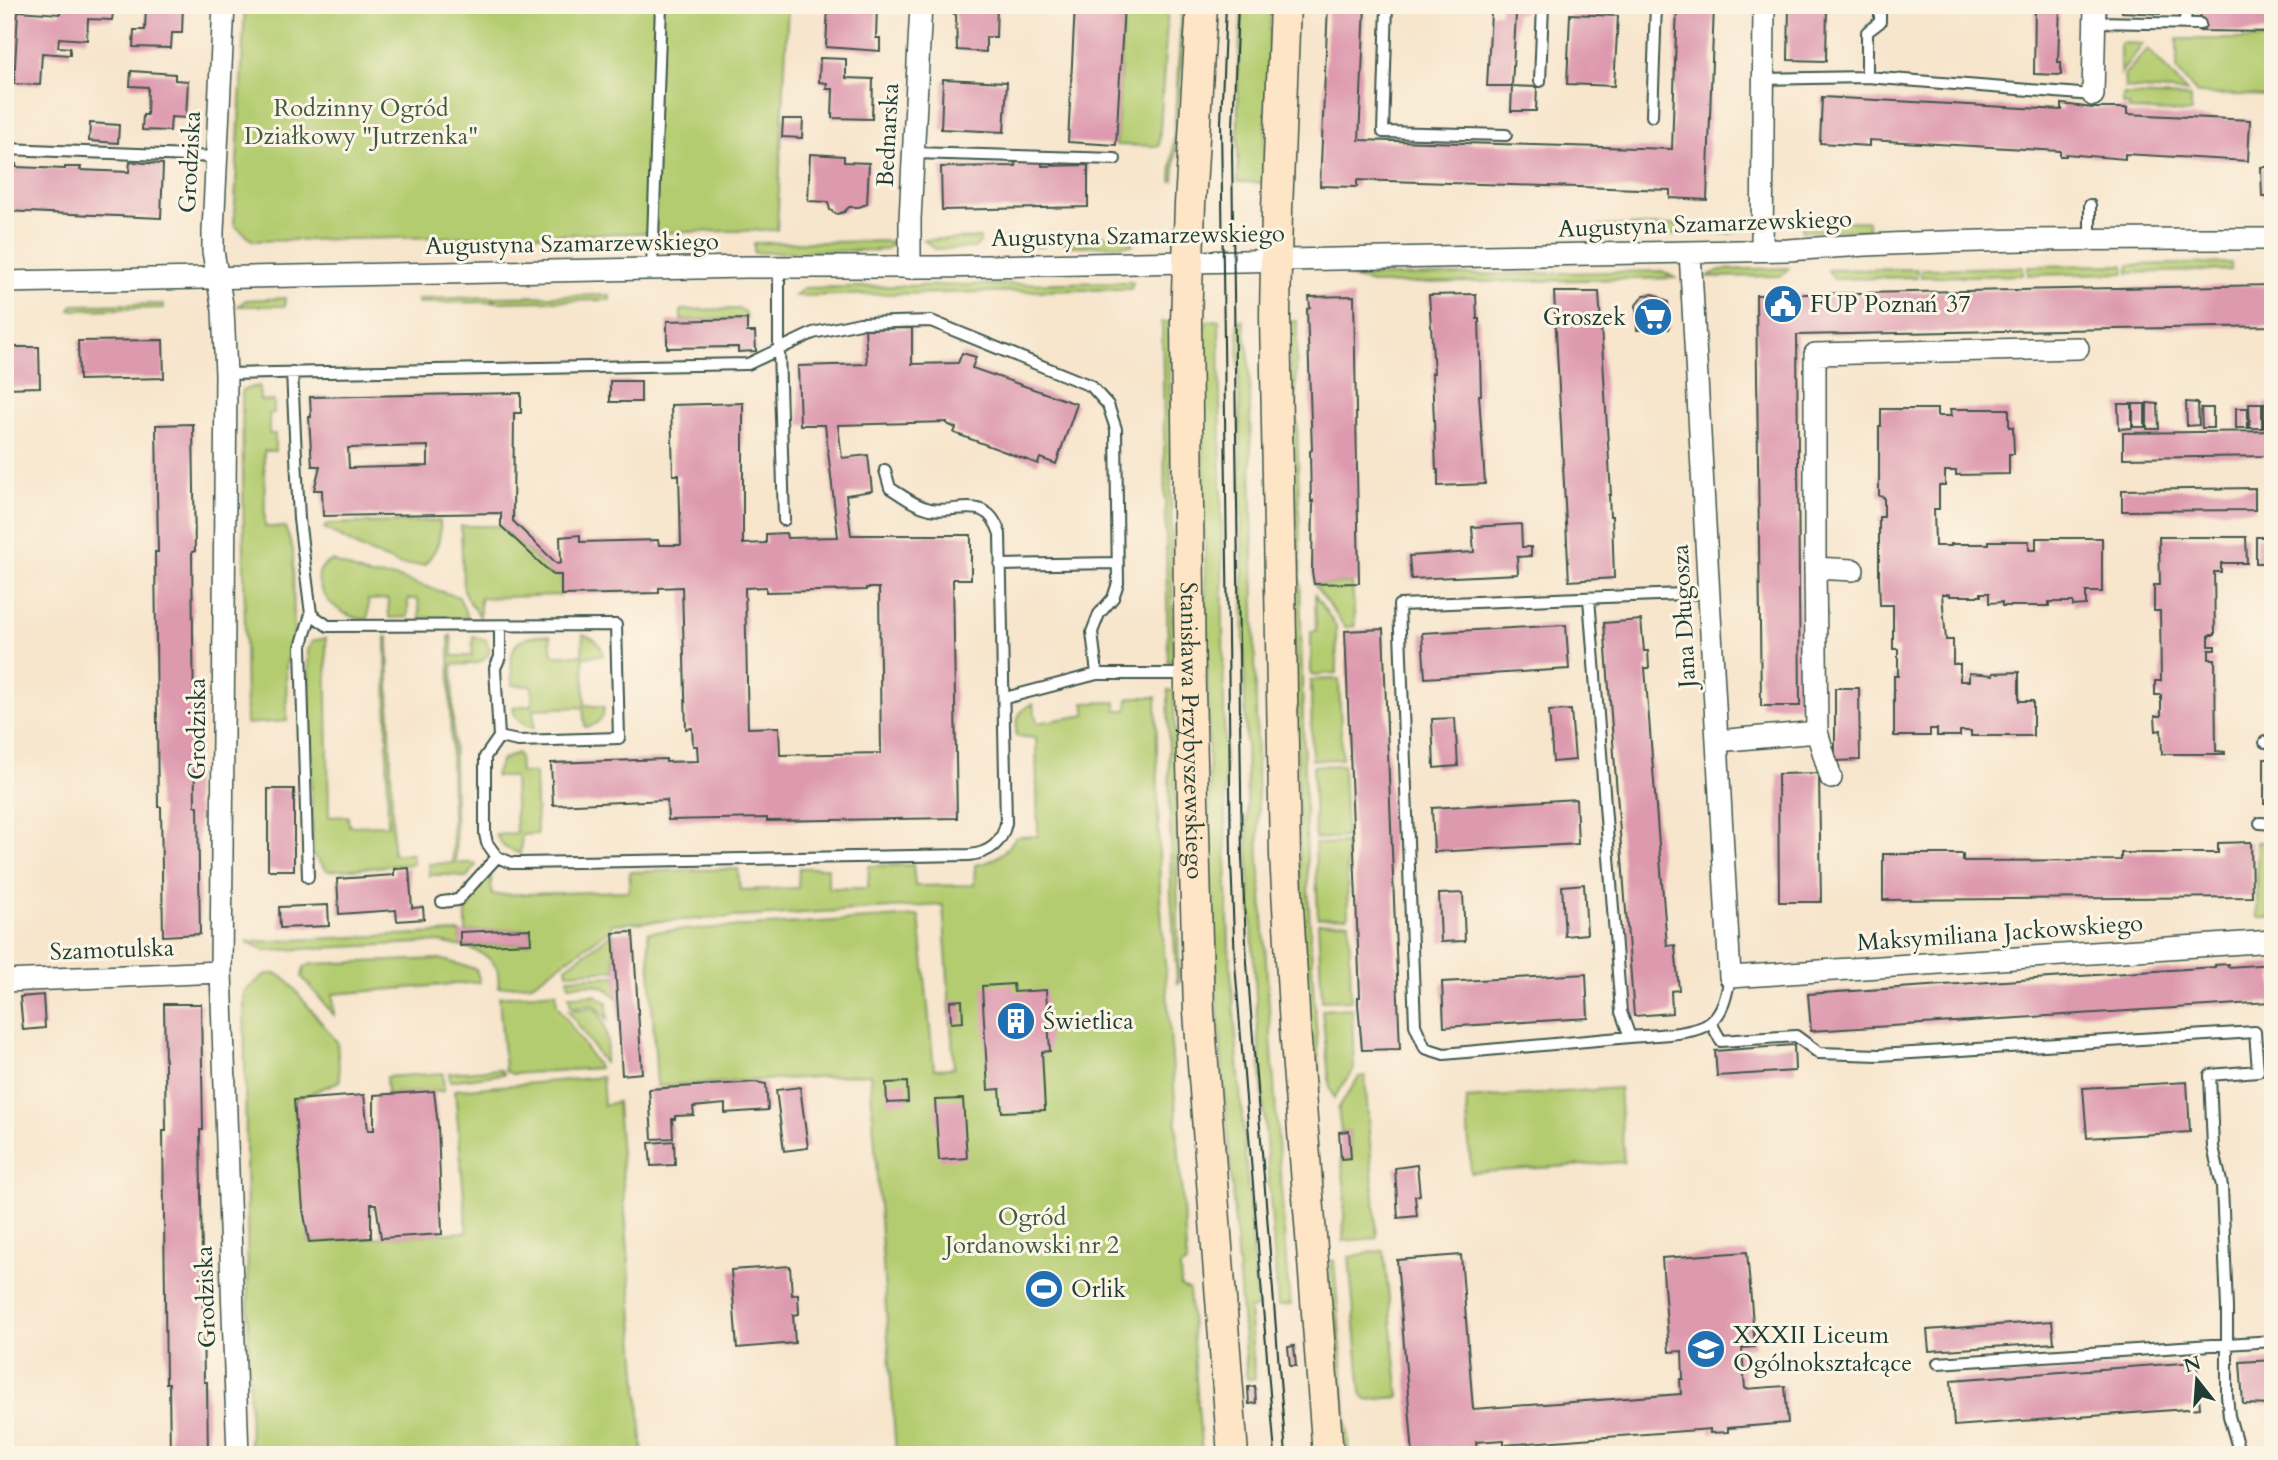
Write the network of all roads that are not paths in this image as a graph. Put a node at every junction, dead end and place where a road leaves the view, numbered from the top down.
1 (224, 5) edge
2 (661, 5) edge
3 (921, 5) edge
4 (1202, 5) edge
5 (1285, 5) edge
6 (1387, 5) edge
7 (1543, 5) edge
8 (1656, 5) edge
9 (1764, 5) edge
10 (1881, 5) edge
11 (2186, 5) edge
12 (2095, 14) edge
13 (2185, 24) junction
14 (2200, 24) dead end
15 (1867, 77) junction
16 (1763, 79) junction
17 (1540, 81) dead end
18 (2093, 94) joint
19 (1652, 116) dead end
20 (1506, 135) dead end
21 (5, 149) edge
22 (914, 153) junction
23 (217, 157) junction
24 (1115, 159) dead end
25 (2090, 205) dead end
26 (2090, 239) junction
27 (2273, 239) edge
28 (1762, 250) junction
29 (1690, 252) junction
30 (1276, 259) junction
31 (1188, 262) junction
32 (779, 267) junction
33 (910, 268) junction
34 (652, 269) junction
35 (219, 278) junction
36 (5, 282) edge
37 (2078, 348) dead end
38 (779, 349) junction
39 (292, 372) junction
40 (226, 374) junction
41 (886, 470) dead end
42 (784, 520) dead end
43 (1117, 563) junction
44 (1000, 565) junction
45 (1815, 568) junction
46 (1853, 570) dead end
47 (1709, 593) junction
48 (1589, 598) junction
49 (311, 614) junction
50 (500, 627) junction
51 (1097, 674) junction
52 (1190, 674) junction
53 (1005, 698) junction
54 (1817, 732) junction
55 (499, 737) junction
56 (1717, 741) junction
57 (1831, 778) dead end
58 (2260, 823) dead end
59 (2273, 824) edge
60 (497, 857) junction
61 (308, 877) dead end
62 (442, 902) dead end
63 (2273, 941) edge
64 (221, 972) junction
65 (1730, 977) junction
66 (5, 981) edge
67 (1711, 1023) junction
68 (1630, 1037) junction
69 (2272, 1242) edge
70 (2273, 1259) edge
71 (2273, 1341) edge
72 (2226, 1343) junction
73 (1938, 1363) dead end
74 (238, 1455) edge
75 (1233, 1455) edge
76 (1328, 1455) edge
77 (2240, 1455) edge

1 - 23 street, Grodziska
2 - 34 lane
3 - 22 street, Bednarska
4 - 31 main road, Stanisława Przybyszewskiego
5 - 30 main road
6 - 20 lane
7 - 17 lane
8 - 19 lane
9 - 16 street
10 - 15 lane
11 - 13 lane
12 - 13 lane
12 - 18 street
13 - 14 lane
15 - 16 lane
15 - 18 lane
16 - 28 street
21 - 23 lane
22 - 24 lane
22 - 33 street, Bednarska
23 - 35 street, Grodziska
25 - 26 lane
26 - 27 street, Augustyna Szamarzewskiego
26 - 28 street, Augustyna Szamarzewskiego
28 - 29 street, Augustyna Szamarzewskiego
29 - 30 street, Augustyna Szamarzewskiego
29 - 47 street, Jana Długosza
30 - 31 street, Augustyna Szamarzewskiego
30 - 76 main road
31 - 33 street, Augustyna Szamarzewskiego
31 - 52 main road, Stanisława Przybyszewskiego
32 - 33 street, Augustyna Szamarzewskiego
32 - 34 street, Augustyna Szamarzewskiego
32 - 38 lane
34 - 35 street, Augustyna Szamarzewskiego
35 - 36 street, Augustyna Szamarzewskiego
35 - 40 street, Grodziska
37 - 45 street
38 - 39 lane
38 - 42 lane
38 - 43 lane
39 - 40 lane
39 - 49 lane
40 - 64 street, Grodziska
41 - 44 lane
43 - 44 lane
43 - 51 lane
44 - 53 lane
45 - 46 street
45 - 54 street
47 - 48 lane
47 - 56 street, Jana Długosza
48 - 68 lane
48 - 68 lane
49 - 50 lane
49 - 61 lane
50 - 55 lane
50 - 55 lane
51 - 52 lane
51 - 53 lane
52 - 75 main road, Stanisława Przybyszewskiego
53 - 60 lane
54 - 56 street
54 - 57 street
55 - 60 lane
56 - 65 street, Jana Długosza
58 - 59 lane
60 - 62 lane
63 - 65 street, Maksymiliana Jackowskiego
64 - 66 street, Szamotulska
64 - 74 street, Grodziska
65 - 67 lane
67 - 68 lane
67 - 72 lane
69 - 70 lane
71 - 72 lane
72 - 73 lane
72 - 77 lane

